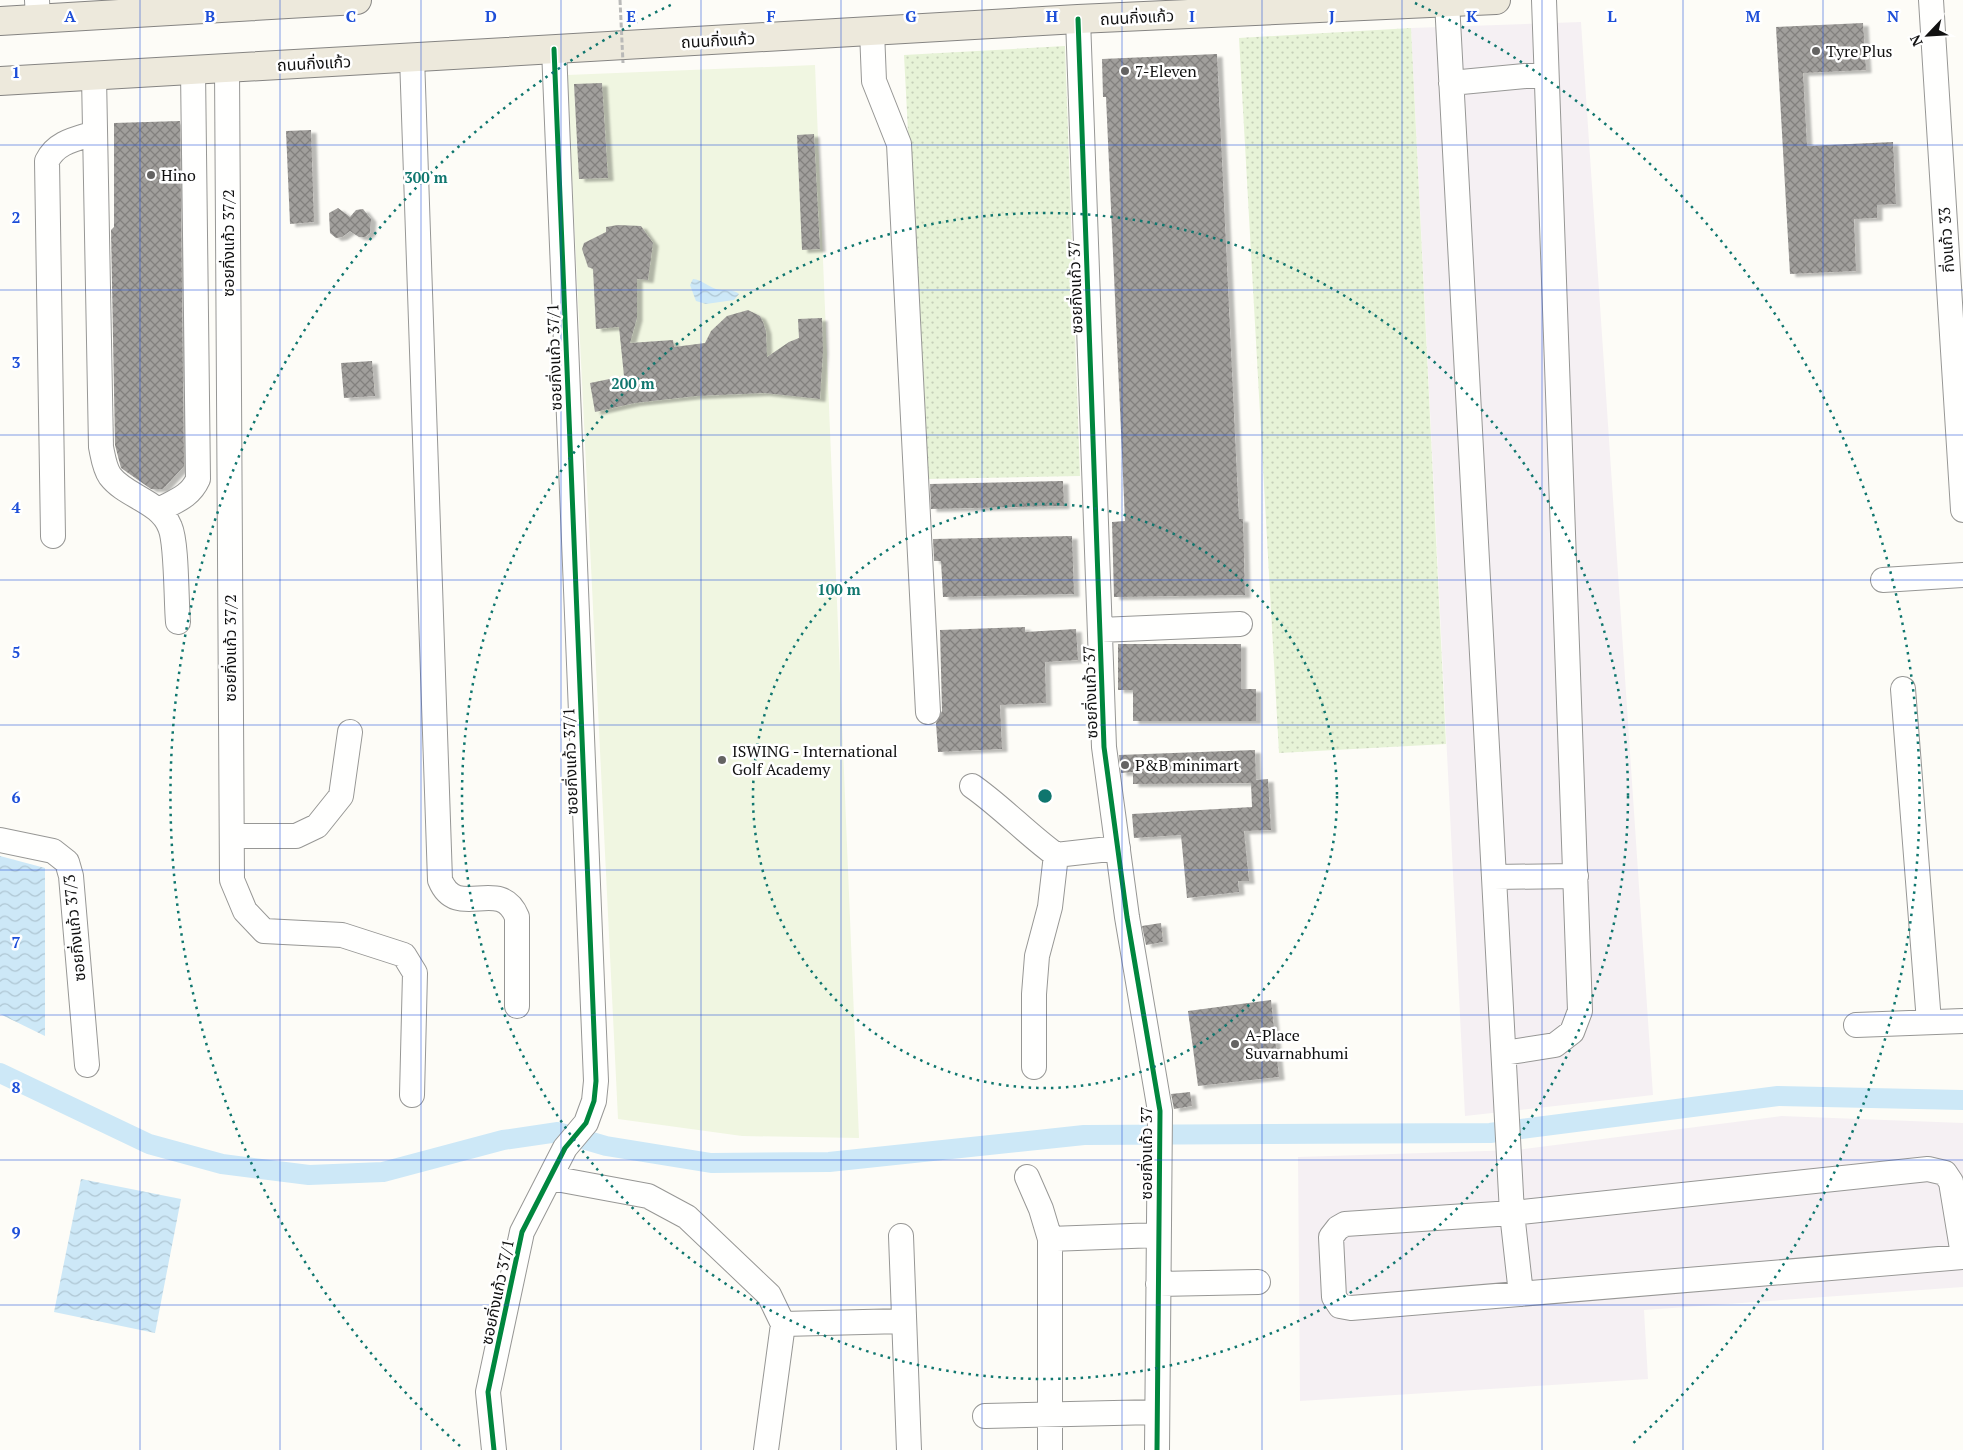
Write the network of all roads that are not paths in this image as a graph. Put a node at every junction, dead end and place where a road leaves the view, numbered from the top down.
1 (357, 0) edge
2 (1496, 0) edge
3 (1544, 0) edge
4 (1931, 0) edge
5 (1447, 2) junction
6 (37, 10) edge
7 (1078, 19) junction
8 (0, 21) edge
9 (872, 31) junction
10 (554, 49) junction
11 (412, 58) junction
12 (227, 68) junction
13 (193, 70) junction
14 (1546, 74) junction
15 (94, 76) junction
16 (0, 81) edge
17 (1451, 83) junction
18 (95, 133) junction
19 (159, 510) junction
20 (1963, 510) edge
21 (53, 536) dead end
22 (1963, 575) edge
23 (1883, 580) dead end
24 (178, 622) dead end
25 (1240, 624) dead end
26 (1100, 630) junction
27 (1903, 688) dead end
28 (928, 712) dead end
29 (350, 732) dead end
30 (972, 786) dead end
31 (232, 836) junction
32 (0, 840) edge
33 (1118, 848) junction
34 (1056, 855) junction
35 (1576, 876) junction
36 (1494, 877) junction
37 (517, 1006) dead end
38 (1963, 1021) edge
39 (1929, 1022) junction
40 (1856, 1025) dead end
41 (1504, 1053) junction
42 (87, 1066) dead end
43 (1034, 1067) dead end
44 (412, 1095) dead end
45 (1026, 1177) dead end
46 (551, 1178) junction
47 (1512, 1213) junction
48 (1158, 1235) junction
49 (901, 1236) dead end
50 (1050, 1239) junction
51 (1963, 1256) edge
52 (1258, 1282) dead end
53 (1158, 1284) junction
54 (1521, 1294) junction
55 (904, 1321) junction
56 (783, 1324) junction
57 (1157, 1412) junction
58 (1049, 1414) junction
59 (984, 1416) dead end
60 (494, 1450) edge
61 (766, 1450) edge
62 (909, 1450) edge
63 (1050, 1450) edge
64 (1157, 1450) edge

1 - 6 main road
2 - 5 main road, ถนนกิ่งแก้ว
3 - 14 street
4 - 20 street, กิ่งแก้ว 33
5 - 7 main road, ถนนกิ่งแก้ว
5 - 17 street
6 - 8 main road
7 - 9 main road, ถนนกิ่งแก้ว
7 - 26 street, ซอยกิ่งแก้ว 37
9 - 10 main road, ถนนกิ่งแก้ว
9 - 28 street
10 - 11 main road, ถนนกิ่งแก้ว
10 - 46 street, ซอยกิ่งแก้ว 37/1
11 - 12 main road, ถนนกิ่งแก้ว
11 - 37 street
12 - 13 main road, ถนนกิ่งแก้ว
12 - 31 street, ซอยกิ่งแก้ว 37/2
13 - 15 main road, ถนนกิ่งแก้ว
13 - 19 street
14 - 17 street
14 - 35 street
15 - 16 main road, ถนนกิ่งแก้ว
15 - 18 street
17 - 36 street
18 - 19 street
18 - 21 street
19 - 24 street
22 - 23 street
25 - 26 street
26 - 33 street, ซอยกิ่งแก้ว 37
27 - 39 street
29 - 31 street
30 - 34 street
31 - 44 street, ซอยกิ่งแก้ว 37/2
32 - 42 street, ซอยกิ่งแก้ว 37/3
33 - 34 street
33 - 48 street, ซอยกิ่งแก้ว 37
34 - 43 street
35 - 36 street
35 - 41 street
36 - 41 street
38 - 39 street
39 - 40 street
41 - 47 street
45 - 50 street
46 - 56 street
46 - 60 street, ซอยกิ่งแก้ว 37/1
47 - 51 street
47 - 54 street
47 - 54 street
48 - 50 street
48 - 53 street, ซอยกิ่งแก้ว 37
49 - 55 street
50 - 58 street
51 - 54 street
52 - 53 street
53 - 57 street, ซอยกิ่งแก้ว 37
55 - 56 street
55 - 62 street
56 - 61 street
57 - 58 street
57 - 64 street, ซอยกิ่งแก้ว 37
58 - 59 street
58 - 63 street

